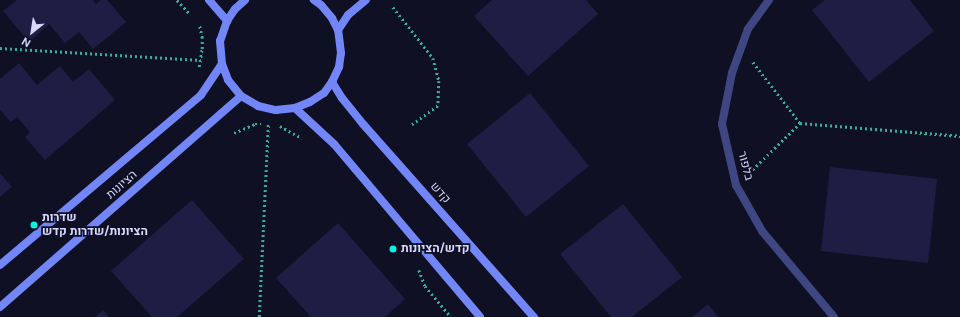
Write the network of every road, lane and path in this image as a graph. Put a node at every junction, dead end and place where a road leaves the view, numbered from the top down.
1 (177, 0) edge
2 (208, 0) edge
3 (245, 0) edge
4 (314, 0) edge
5 (366, 0) edge
6 (769, 0) edge
7 (393, 7) dead end
8 (189, 13) dead end
9 (227, 21) junction
10 (199, 24) dead end
11 (338, 30) junction
12 (742, 47) junction
13 (0, 48) edge
14 (200, 60) junction
15 (222, 64) junction
16 (198, 67) dead end
17 (332, 82) junction
18 (241, 96) junction
19 (295, 108) junction
20 (800, 123) junction
21 (268, 124) junction
22 (412, 125) dead end
23 (234, 133) dead end
24 (960, 136) edge
25 (302, 138) dead end
26 (736, 185) junction
27 (0, 265) edge
28 (417, 266) dead end
29 (0, 307) edge
30 (258, 317) edge
31 (451, 317) edge
32 (480, 317) edge
33 (534, 317) edge
34 (834, 317) edge

1 - 8 path
2 - 9 main road
3 - 9 main road
4 - 11 main road
5 - 11 main road
6 - 12 street, בלפור
7 - 22 path
9 - 15 main road
10 - 14 path
11 - 17 main road
12 - 20 path
12 - 26 street, בלפור
13 - 14 path
14 - 16 path
15 - 18 main road
15 - 27 main road, הציונות
17 - 19 main road
17 - 33 main road, קדש
18 - 19 main road
18 - 29 main road, הציונות
19 - 32 main road
20 - 24 path
20 - 26 path
21 - 23 path
21 - 25 path
21 - 30 path
26 - 34 street, בלפור
28 - 31 path

